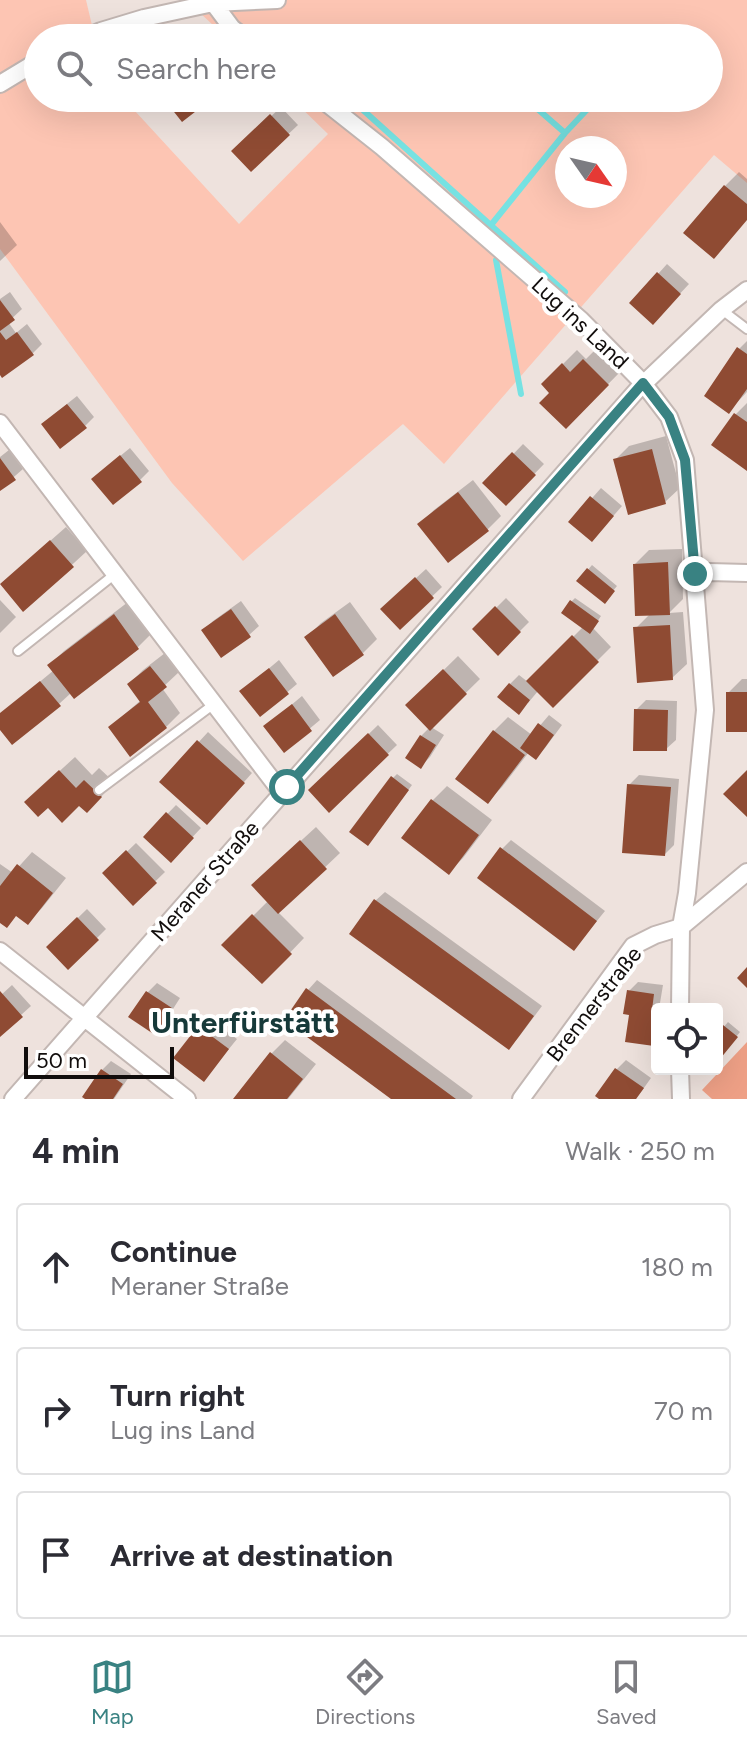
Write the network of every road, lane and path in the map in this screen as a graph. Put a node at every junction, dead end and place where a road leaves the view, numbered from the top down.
1 (277, 0) edge
2 (212, 2) edge
3 (124, 24) edge
4 (229, 24) edge
5 (24, 69) edge
6 (0, 84) edge
7 (338, 112) edge
8 (747, 290) edge
9 (721, 310) junction
10 (747, 329) edge
11 (643, 383) junction
12 (0, 423) edge
13 (747, 573) edge
14 (115, 574) junction
15 (695, 574) junction
16 (18, 651) dead end
17 (214, 704) junction
18 (99, 790) dead end
19 (282, 793) junction
20 (747, 872) edge
21 (681, 927) junction
22 (0, 951) edge
23 (680, 1003) edge
24 (85, 1017) junction
25 (680, 1075) edge
26 (13, 1099) edge
27 (187, 1099) edge
28 (521, 1099) edge
29 (681, 1099) edge

1 - 2 street
2 - 3 street
2 - 4 street
5 - 6 street
7 - 11 street, Lug ins Land
8 - 9 street, Meraner Straße
9 - 10 lane
9 - 11 street, Meraner Straße
11 - 15 street, Lug ins Land
11 - 19 street, Meraner Straße
12 - 14 street
13 - 15 street
14 - 16 lane
14 - 17 street
15 - 21 street, Lug ins Land
17 - 18 lane
17 - 19 street
19 - 24 street, Meraner Straße
20 - 21 street, Brennerstraße
21 - 23 street, Lug ins Land
21 - 28 street, Brennerstraße
22 - 24 street
24 - 26 street, Meraner Straße
24 - 27 street
25 - 29 street

